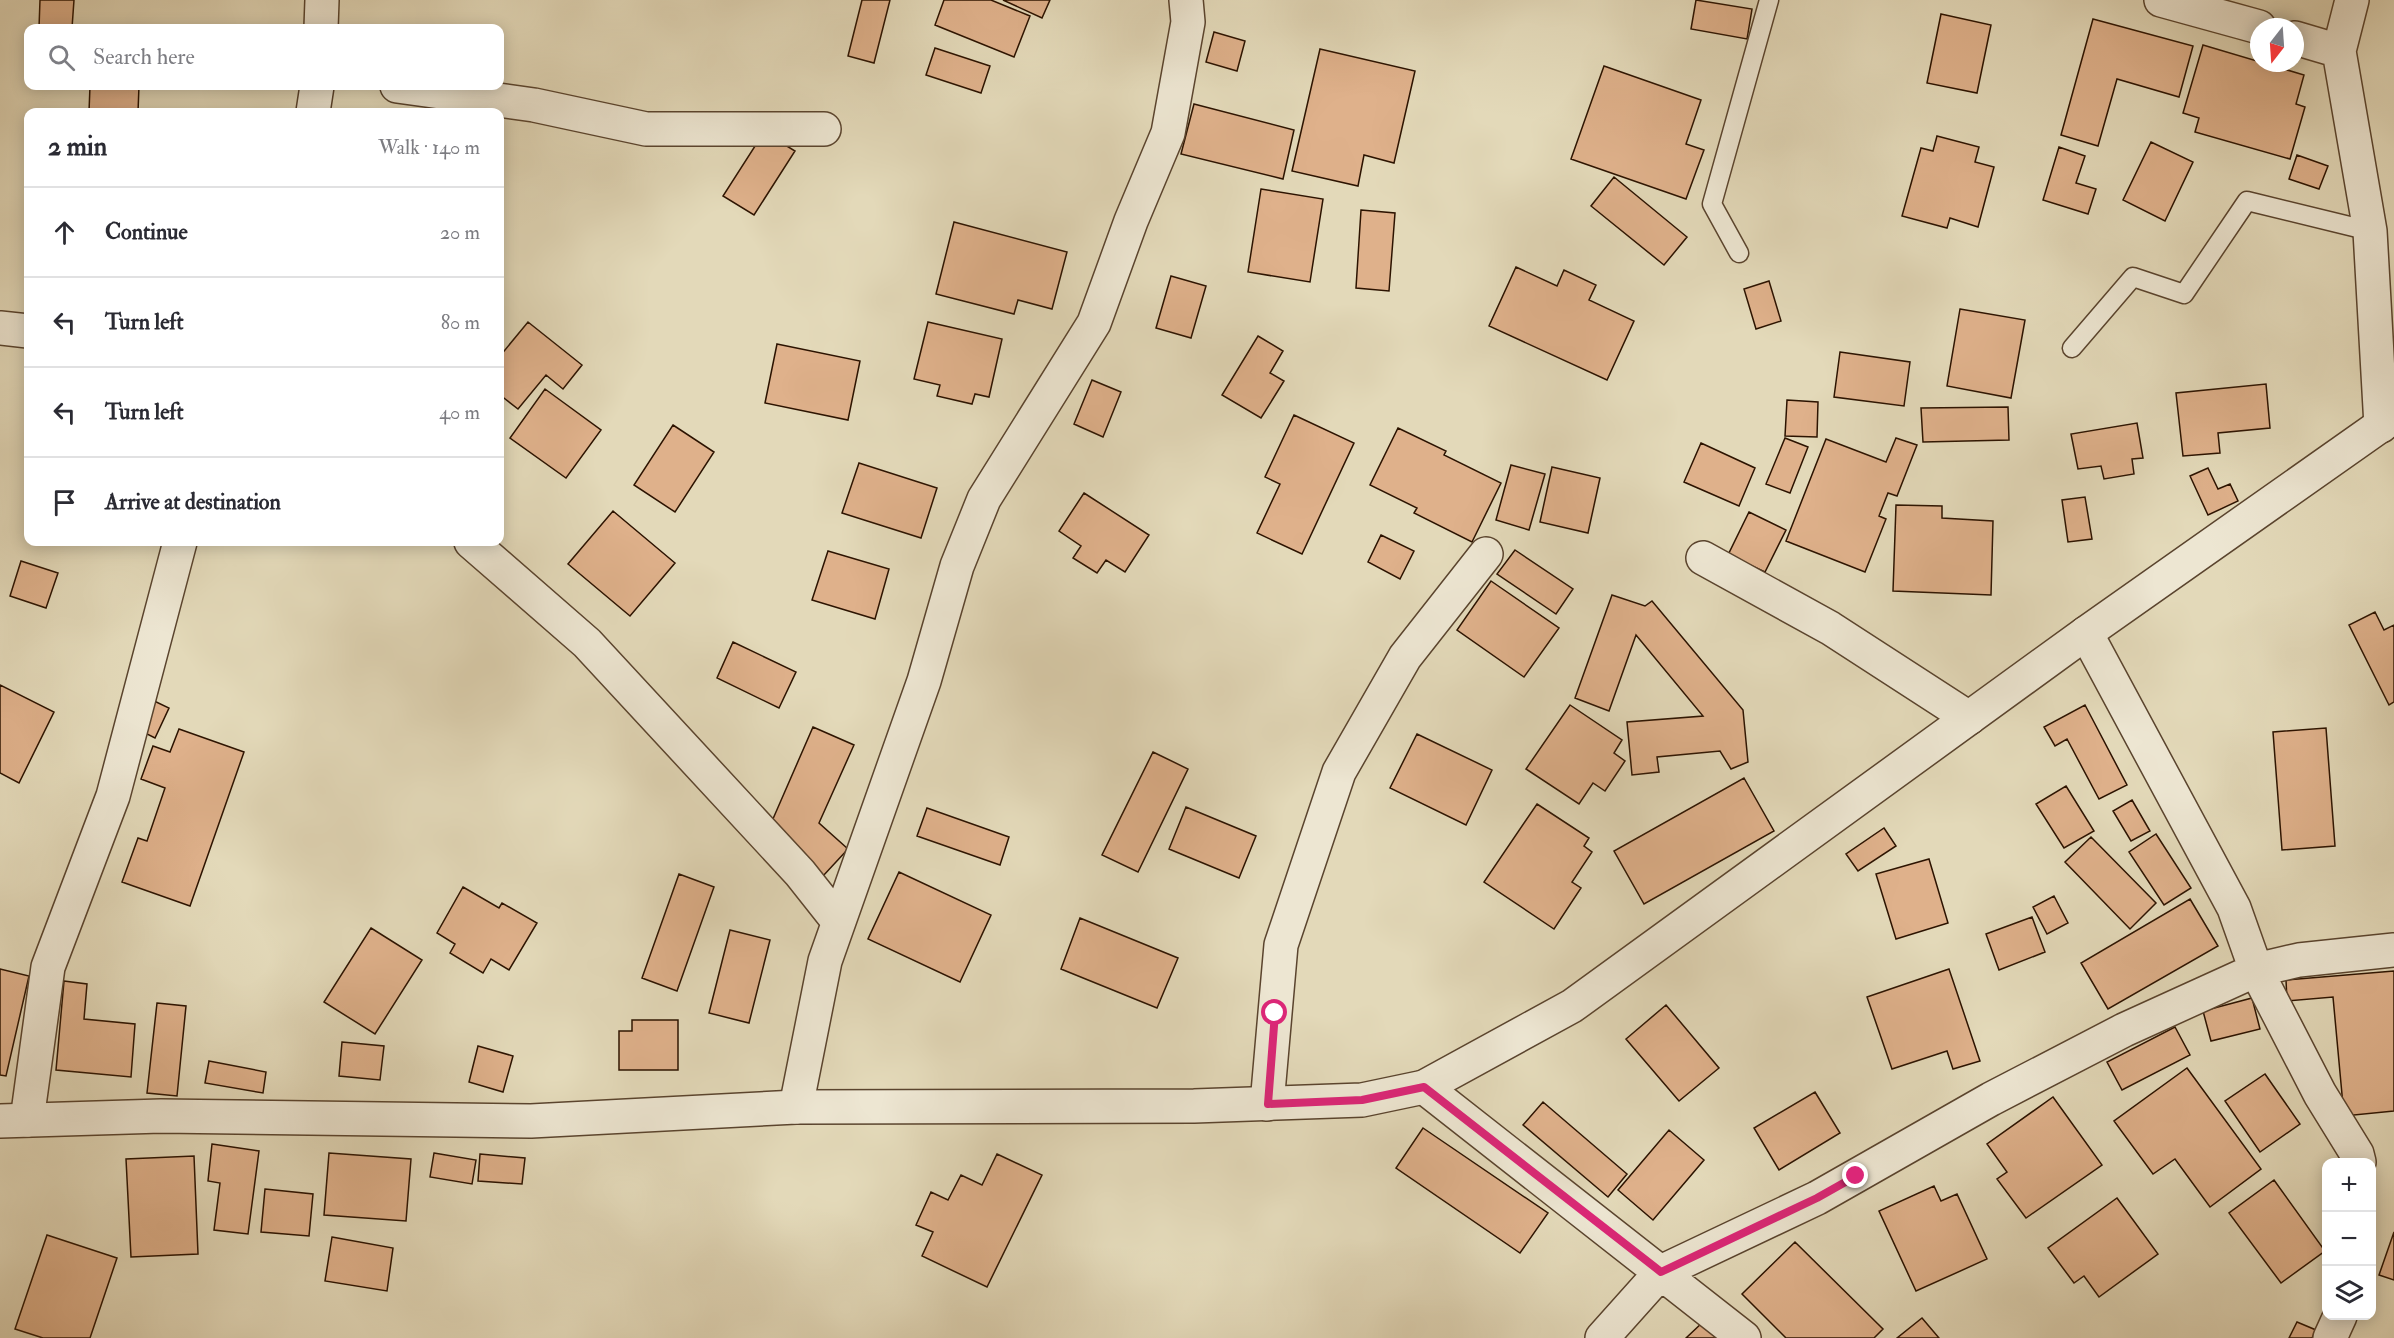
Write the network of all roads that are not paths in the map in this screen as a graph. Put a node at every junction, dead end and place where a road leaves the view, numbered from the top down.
1 (322, 0) edge
2 (1186, 0) edge
3 (1769, 0) edge
4 (2161, 0) edge
5 (2352, 0) edge
6 (321, 24) edge
7 (2250, 25) edge
8 (2304, 41) edge
9 (2339, 51) junction
10 (316, 90) edge
11 (426, 90) edge
12 (313, 108) edge
13 (824, 129) dead end
14 (2370, 231) junction
15 (1739, 253) dead end
16 (0, 328) edge
17 (24, 331) edge
18 (2072, 348) dead end
19 (2388, 421) edge
20 (179, 546) edge
21 (476, 546) edge
22 (1486, 554) dead end
23 (1703, 558) dead end
24 (2086, 633) junction
25 (1969, 718) junction
26 (838, 921) junction
27 (2394, 950) edge
28 (2256, 970) junction
29 (1424, 1087) junction
30 (1268, 1104) junction
31 (796, 1107) junction
32 (14, 1120) edge
33 (2358, 1158) edge
34 (1661, 1272) junction
35 (2338, 1320) edge
36 (1602, 1338) edge
37 (1744, 1338) edge
38 (2330, 1338) edge

1 - 6 street
2 - 26 street
3 - 15 lane
4 - 7 street
5 - 9 street
8 - 9 street
9 - 14 street
10 - 12 street
11 - 13 street
14 - 18 lane
14 - 19 street
16 - 17 street
19 - 24 street
20 - 32 street
21 - 26 street
22 - 30 street
23 - 25 street
24 - 25 street
24 - 28 street
25 - 29 street
26 - 31 street
27 - 28 street
28 - 33 street
28 - 34 street
29 - 30 street
29 - 34 street
30 - 31 street
31 - 32 street
34 - 36 street
34 - 37 street
35 - 38 street

